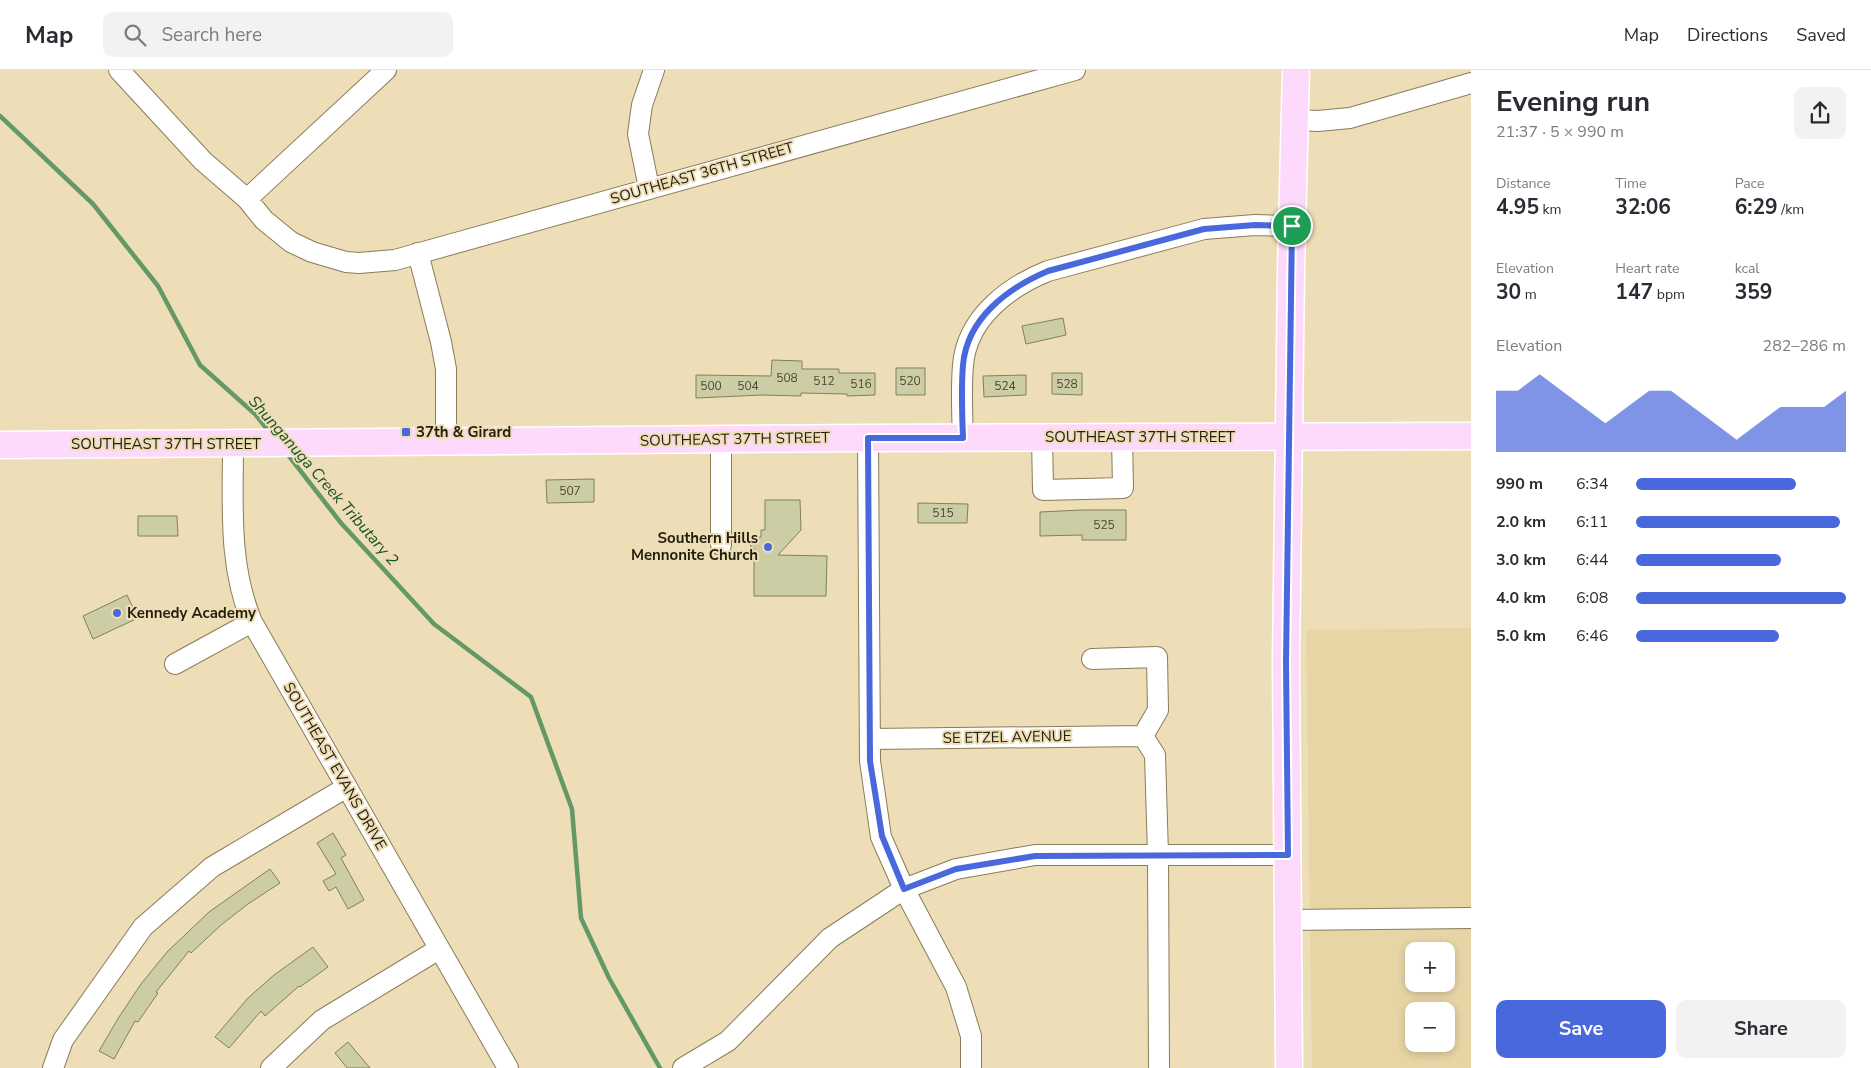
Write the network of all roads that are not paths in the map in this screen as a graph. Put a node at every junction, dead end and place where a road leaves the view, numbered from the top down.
1 (119, 70) edge
2 (386, 70) edge
3 (654, 70) edge
4 (1075, 70) edge
5 (1296, 70) edge
6 (1471, 83) edge
7 (1295, 120) junction
8 (649, 188) junction
9 (247, 199) junction
10 (1292, 226) junction
11 (418, 253) junction
12 (1122, 436) junction
13 (1289, 436) junction
14 (1471, 436) edge
15 (1042, 437) junction
16 (868, 438) junction
17 (963, 438) junction
18 (721, 440) junction
19 (446, 442) junction
20 (238, 443) junction
21 (0, 445) edge
22 (721, 545) dead end
23 (252, 622) junction
24 (1092, 659) dead end
25 (175, 664) dead end
26 (1144, 736) junction
27 (870, 739) junction
28 (347, 787) junction
29 (1288, 855) junction
30 (1158, 856) junction
31 (904, 889) junction
32 (1471, 918) edge
33 (1288, 920) junction
34 (439, 949) junction
35 (53, 1068) edge
36 (271, 1068) edge
37 (508, 1068) edge
38 (683, 1068) edge
39 (971, 1068) edge
40 (1159, 1068) edge
41 (1289, 1068) edge

1 - 9 street, SOUTHEAST 36TH STREET
2 - 9 street
3 - 8 street
4 - 8 street, SOUTHEAST 36TH STREET
5 - 7 main road
6 - 7 street
7 - 10 main road
8 - 11 street, SOUTHEAST 36TH STREET
9 - 11 street, SOUTHEAST 36TH STREET
10 - 13 main road
10 - 17 street
11 - 19 street
12 - 13 main road, SOUTHEAST 37TH STREET
12 - 15 main road, SOUTHEAST 37TH STREET
12 - 15 street
13 - 14 main road, SOUTHEAST 37TH STREET
13 - 29 main road
15 - 17 main road, SOUTHEAST 37TH STREET
16 - 17 main road, SOUTHEAST 37TH STREET
16 - 18 main road, SOUTHEAST 37TH STREET
16 - 27 street
18 - 19 main road, SOUTHEAST 37TH STREET
18 - 22 street
19 - 20 main road, SOUTHEAST 37TH STREET
20 - 21 main road, SOUTHEAST 37TH STREET
20 - 23 street, SOUTHEAST EVANS DRIVE
23 - 25 street
23 - 28 street, SOUTHEAST EVANS DRIVE
24 - 26 street
26 - 27 street, SE ETZEL AVENUE
26 - 30 street
27 - 31 street
28 - 34 street, SOUTHEAST EVANS DRIVE
28 - 35 street
29 - 30 street
29 - 33 main road
30 - 31 street
30 - 40 street
31 - 38 street
31 - 39 street
32 - 33 street
33 - 41 main road
34 - 36 street
34 - 37 street, SOUTHEAST EVANS DRIVE

